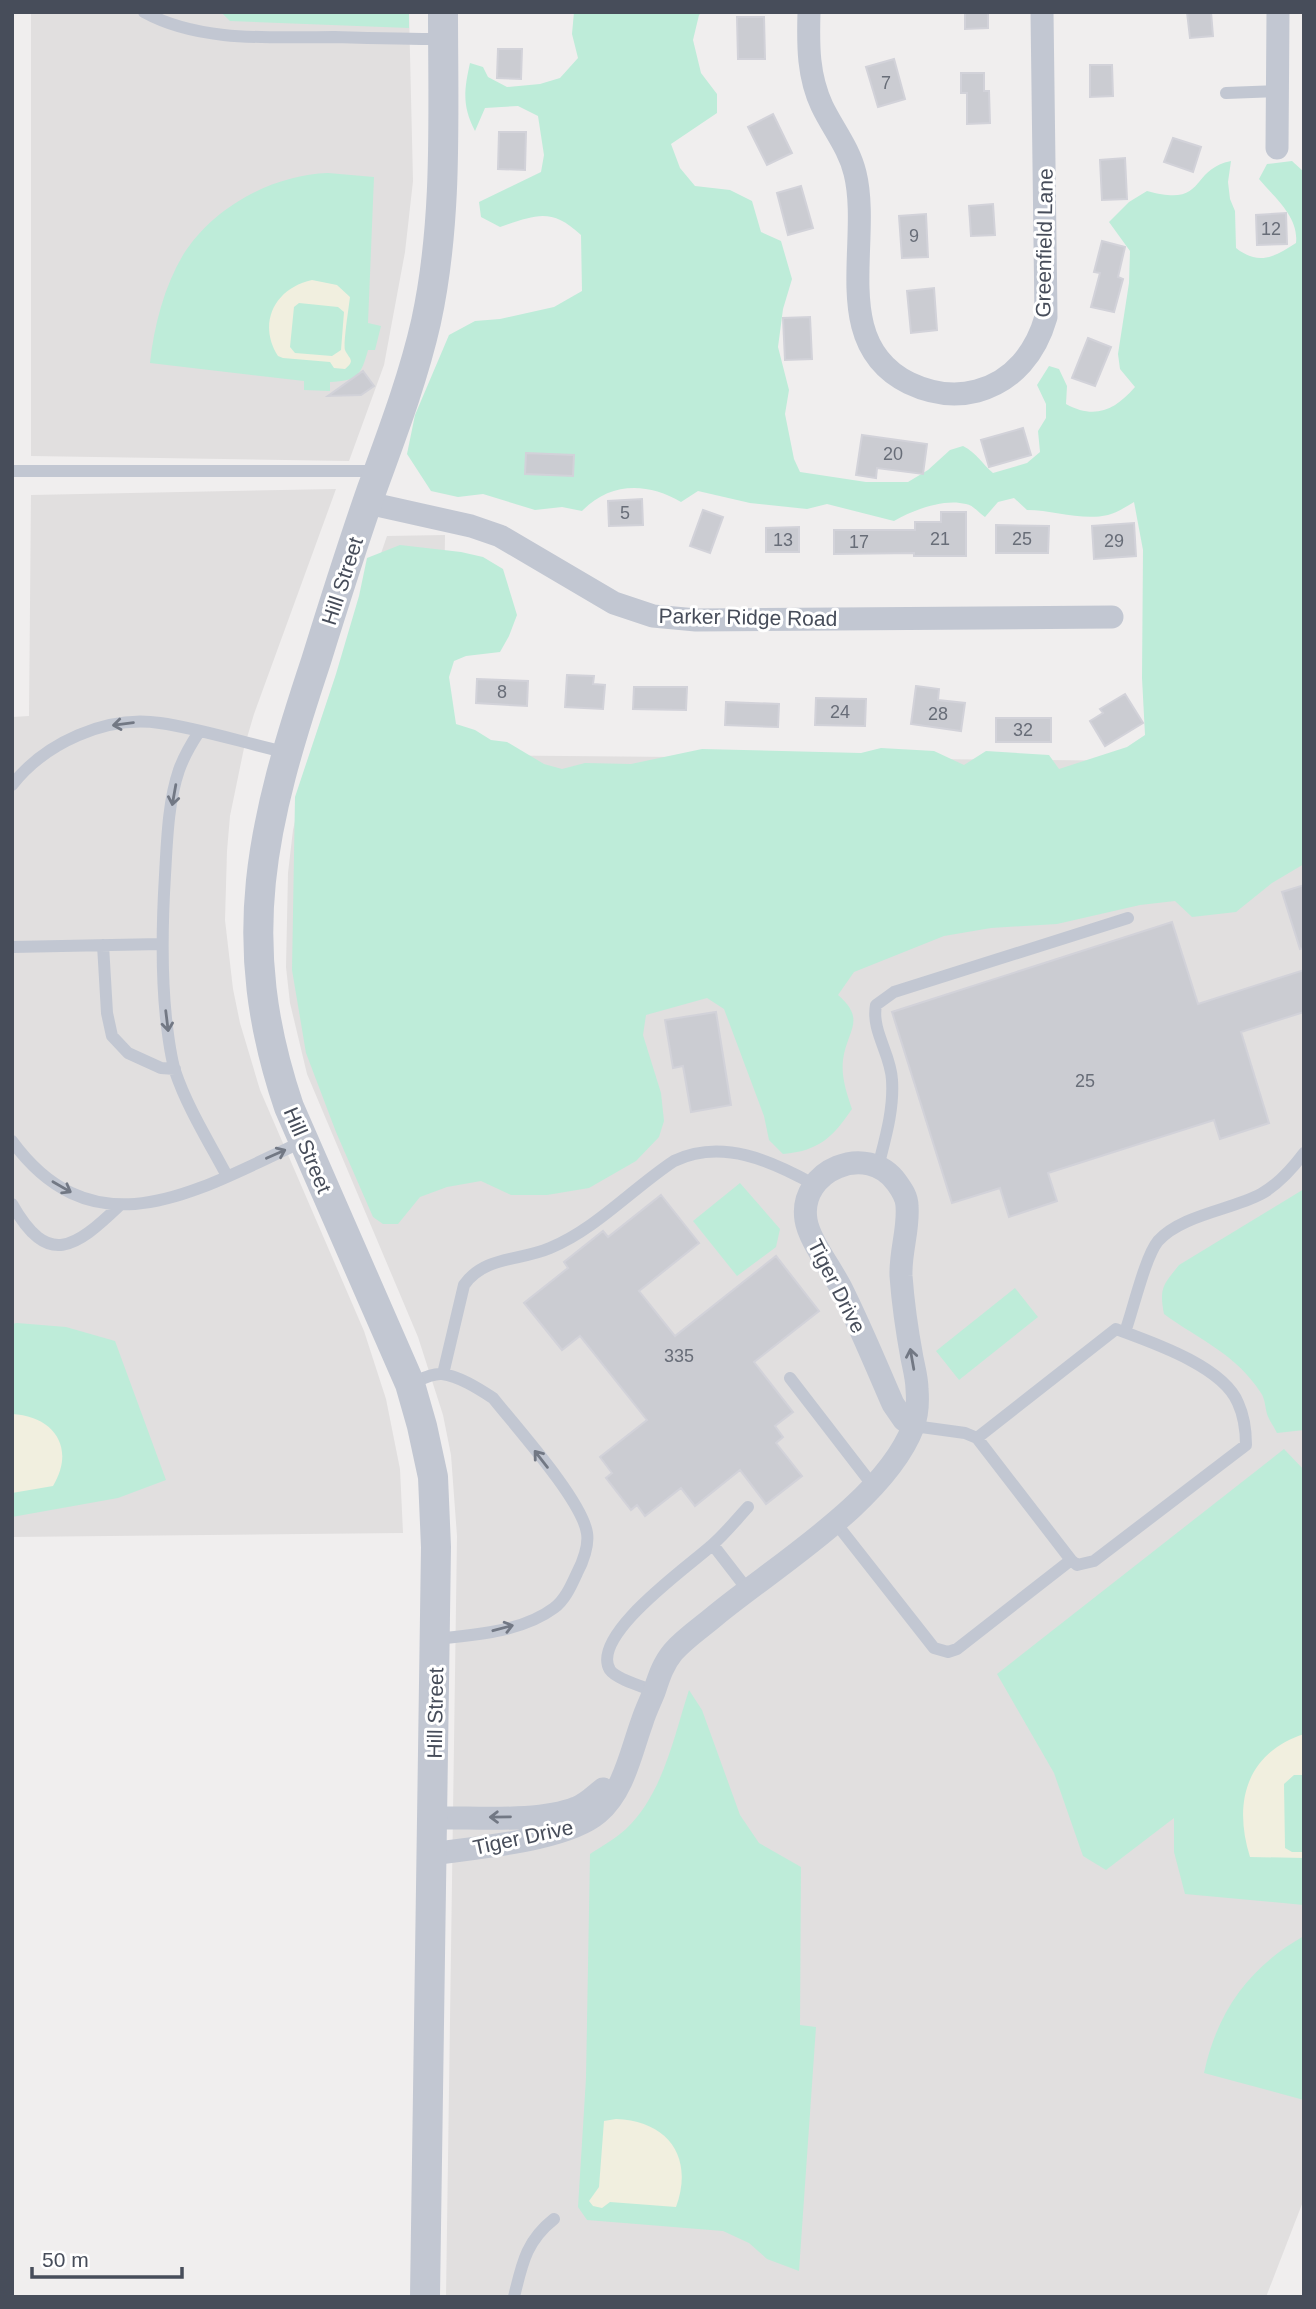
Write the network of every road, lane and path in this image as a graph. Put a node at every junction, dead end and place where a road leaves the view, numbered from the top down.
1 (144, 12) edge
2 (809, 12) edge
3 (1042, 12) edge
4 (1278, 12) edge
5 (443, 26) edge
6 (1278, 91) junction
7 (1226, 93) dead end
8 (1278, 148) dead end
9 (12, 471) edge
10 (379, 471) junction
11 (368, 503) junction
12 (1112, 617) dead end
13 (199, 732) junction
14 (285, 752) junction
15 (12, 785) edge
16 (1128, 918) dead end
17 (161, 944) junction
18 (103, 945) junction
19 (12, 947) edge
20 (175, 1069) junction
21 (12, 1141) edge
22 (304, 1141) junction
23 (1304, 1153) edge
24 (878, 1167) junction
25 (227, 1176) junction
26 (815, 1185) junction
27 (12, 1204) edge
28 (119, 1206) junction
29 (1125, 1332) junction
30 (443, 1374) junction
31 (790, 1378) dead end
32 (410, 1384) junction
33 (914, 1426) junction
34 (977, 1438) junction
35 (874, 1487) junction
36 (748, 1507) dead end
37 (835, 1522) junction
38 (713, 1545) junction
39 (1071, 1560) junction
40 (747, 1590) junction
41 (436, 1639) junction
42 (654, 1691) junction
43 (626, 1768) junction
44 (433, 1818) junction
45 (433, 1854) junction
46 (554, 2219) dead end
47 (425, 2297) edge
48 (514, 2297) edge

1 - 5 lane
2 - 3 street, Greenfield Lane
4 - 6 street
5 - 10 street, Hill Street
6 - 7 lane
6 - 8 street
9 - 10 lane
10 - 11 street, Hill Street
11 - 12 street, Parker Ridge Road
11 - 14 street, Hill Street
13 - 14 lane
13 -> 15 lane
13 -> 17 lane
14 - 22 street, Hill Street
16 - 24 lane
17 - 18 lane
17 -> 20 lane
18 - 19 lane
18 - 20 lane
20 - 25 lane
21 -> 28 lane
25 -> 22 lane
22 - 32 street, Hill Street
23 - 29 lane
24 - 26 street
33 -> 24 street, Tiger Drive
25 - 28 lane
26 - 30 lane
26 - 33 street, Tiger Drive
27 - 28 lane
29 - 34 lane
29 - 39 lane
30 - 32 lane
41 -> 30 lane
31 - 35 lane
32 - 41 street, Hill Street
33 - 34 lane
33 - 35 street, Tiger Drive
34 - 39 lane
35 - 37 street, Tiger Drive
36 - 38 lane
37 - 39 lane
37 - 40 street, Tiger Drive
38 - 40 lane
38 - 42 lane
40 - 42 street, Tiger Drive
41 - 44 street, Hill Street
42 - 43 street, Tiger Drive
43 -> 44 street, Tiger Drive
43 - 45 street, Tiger Drive
44 - 45 street, Hill Street
45 - 47 street, Hill Street
46 - 48 lane

